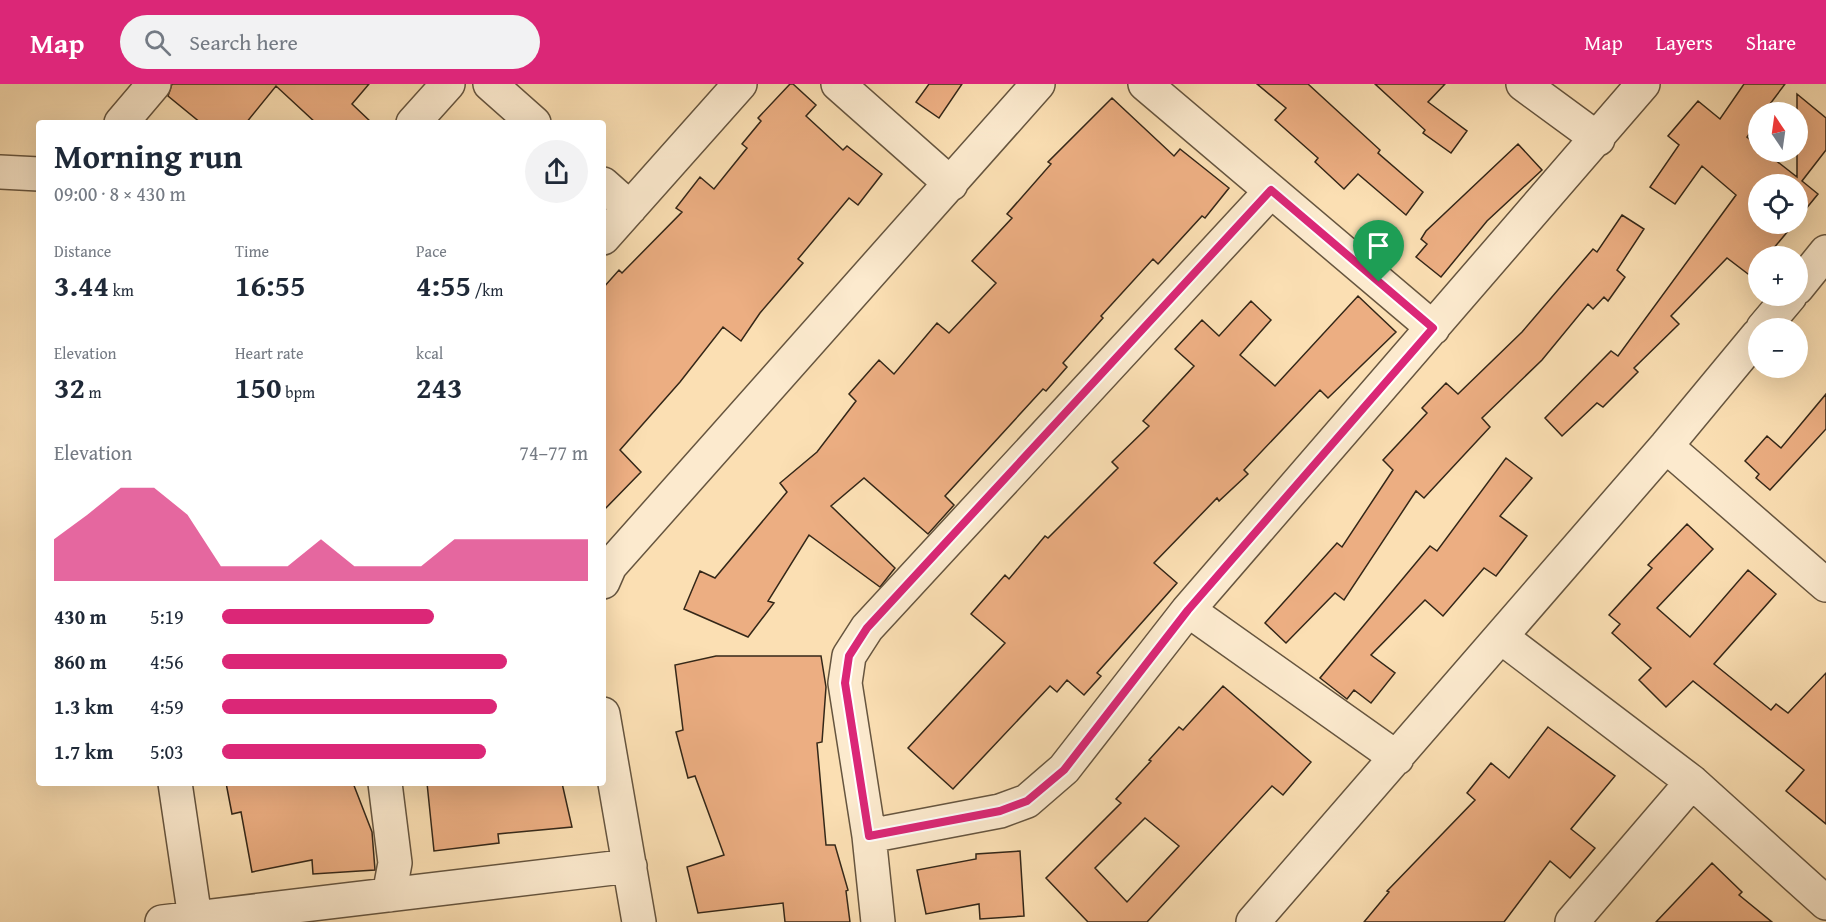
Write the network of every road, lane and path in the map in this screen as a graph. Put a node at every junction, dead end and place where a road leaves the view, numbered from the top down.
1 (154, 84) edge
2 (448, 84) edge
3 (490, 84) edge
4 (740, 84) edge
5 (838, 84) edge
6 (1038, 84) edge
7 (1145, 84) edge
8 (1523, 84) edge
9 (1643, 84) edge
10 (124, 120) edge
11 (416, 120) edge
12 (531, 120) edge
13 (1598, 139) junction
14 (0, 172) edge
15 (36, 174) edge
16 (951, 184) junction
17 (606, 187) edge
18 (1271, 190) junction
19 (630, 208) junction
20 (606, 234) edge
21 (1826, 252) edge
22 (1808, 274) edge
23 (1782, 306) edge
24 (1772, 318) edge
25 (1433, 328) junction
26 (1748, 347) edge
27 (1666, 446) junction
28 (606, 575) edge
29 (1826, 585) edge
30 (1188, 610) junction
31 (1501, 637) junction
32 (606, 731) edge
33 (1396, 758) junction
34 (1692, 782) junction
35 (175, 786) edge
36 (385, 786) edge
37 (869, 836) junction
38 (630, 866) junction
39 (389, 895) junction
40 (1826, 903) edge
41 (195, 918) junction
42 (162, 922) edge
43 (639, 922) edge
44 (878, 922) edge
45 (1253, 922) edge
46 (1572, 922) edge

1 - 10 street
2 - 11 street
3 - 12 street
4 - 19 street
5 - 16 street
6 - 16 street
7 - 18 street
8 - 13 street
9 - 13 street
13 - 25 street
14 - 15 street
16 - 28 street
17 - 19 street
18 - 25 street
18 - 37 street
19 - 20 street
21 - 22 street
23 - 24 street
25 - 30 street
26 - 27 street
27 - 29 street
27 - 31 street
30 - 33 street
30 - 37 street
31 - 33 street
31 - 34 street
32 - 38 street
33 - 45 street
34 - 40 street
34 - 46 street
35 - 41 street
36 - 39 street
37 - 44 street
38 - 39 street
38 - 43 street
39 - 41 street
41 - 42 street

